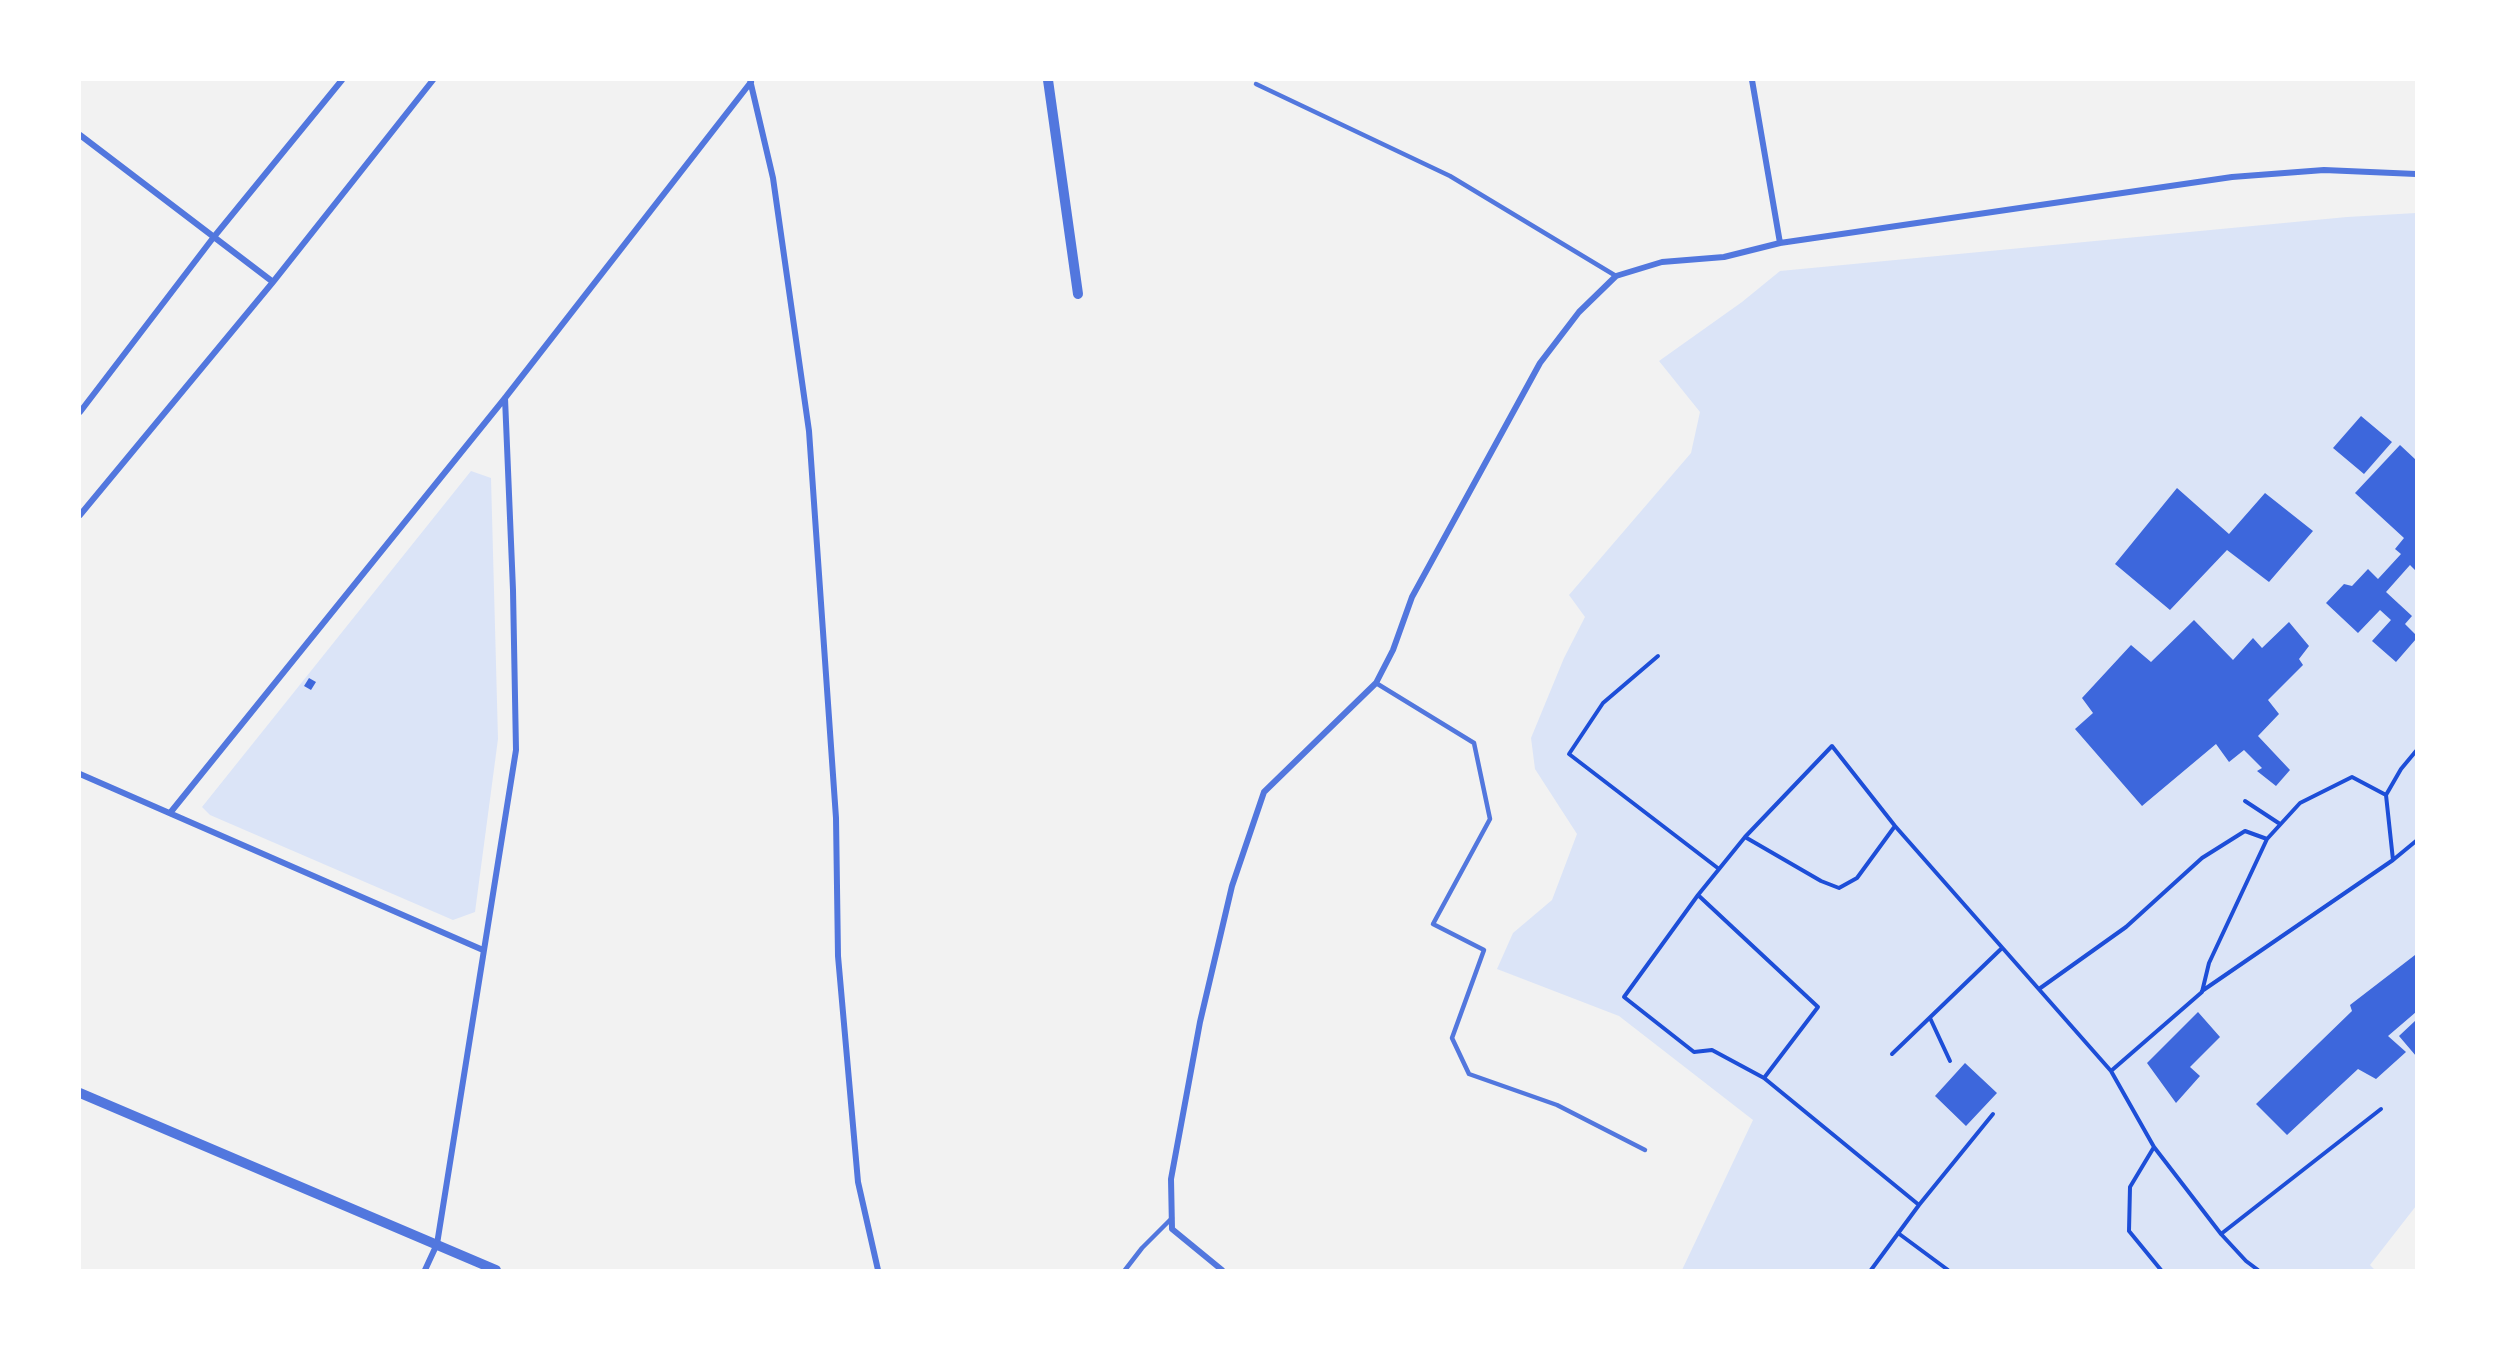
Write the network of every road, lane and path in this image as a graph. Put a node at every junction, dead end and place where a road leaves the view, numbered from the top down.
1 (342, 80) edge
2 (433, 80) edge
3 (1048, 80) edge
4 (1752, 80) edge
5 (750, 81) edge
6 (1256, 84) dead end
7 (80, 135) edge
8 (2416, 174) edge
9 (213, 238) junction
10 (1780, 243) junction
11 (1616, 276) junction
12 (273, 282) junction
13 (1078, 294) dead end
14 (505, 398) junction
15 (80, 412) edge
16 (80, 515) edge
17 (1658, 656) dead end
18 (1376, 683) junction
19 (2416, 751) edge
20 (80, 774) edge
21 (2386, 795) junction
22 (2246, 801) dead end
23 (170, 813) junction
24 (2280, 824) junction
25 (1895, 826) junction
26 (1745, 837) junction
27 (2267, 839) junction
28 (2416, 841) edge
29 (2393, 860) junction
30 (1719, 869) junction
31 (1698, 895) junction
32 (2002, 948) junction
33 (483, 950) junction
34 (2039, 989) junction
35 (2202, 992) junction
36 (1930, 1018) junction
37 (1892, 1054) dead end
38 (1950, 1060) dead end
39 (2111, 1071) junction
40 (1764, 1077) junction
41 (80, 1093) edge
42 (2381, 1109) dead end
43 (1994, 1114) dead end
44 (2154, 1147) junction
45 (1645, 1150) dead end
46 (1919, 1205) junction
47 (1172, 1218) junction
48 (1898, 1233) junction
49 (2221, 1234) junction
50 (437, 1244) junction
51 (425, 1270) edge
52 (496, 1270) edge
53 (878, 1270) edge
54 (1125, 1270) edge
55 (1221, 1270) edge
56 (1871, 1270) edge
57 (1948, 1270) edge
58 (2161, 1270) edge
59 (2258, 1270) edge

1 - 9 street
2 - 12 street
3 - 13 street
4 - 10 street
5 - 14 street
5 - 53 street
6 - 11 lane
7 - 9 street
8 - 10 street
9 - 12 street
9 - 15 street
10 - 11 street
11 - 18 street
12 - 16 street
14 - 23 street
14 - 33 street
17 - 30 path
18 - 45 lane
18 - 47 street
19 - 21 path
20 - 23 street
21 - 24 path
21 - 29 path
22 - 24 path
23 - 33 street
24 - 27 path
25 - 26 path
25 - 26 path
25 - 32 path
26 - 30 path
27 - 34 path
27 - 35 path
28 - 29 path
29 - 35 path
30 - 31 path
31 - 40 path
31 - 40 path
32 - 34 path
32 - 36 path
33 - 50 street
34 - 39 path
35 - 39 path
36 - 37 path
36 - 38 path
39 - 44 path
40 - 46 path
41 - 50 street
42 - 49 path
43 - 46 path
44 - 49 path
44 - 58 path
46 - 48 path
47 - 54 lane
47 - 55 street
48 - 56 path
48 - 57 path
49 - 59 path
50 - 51 street
50 - 52 street

